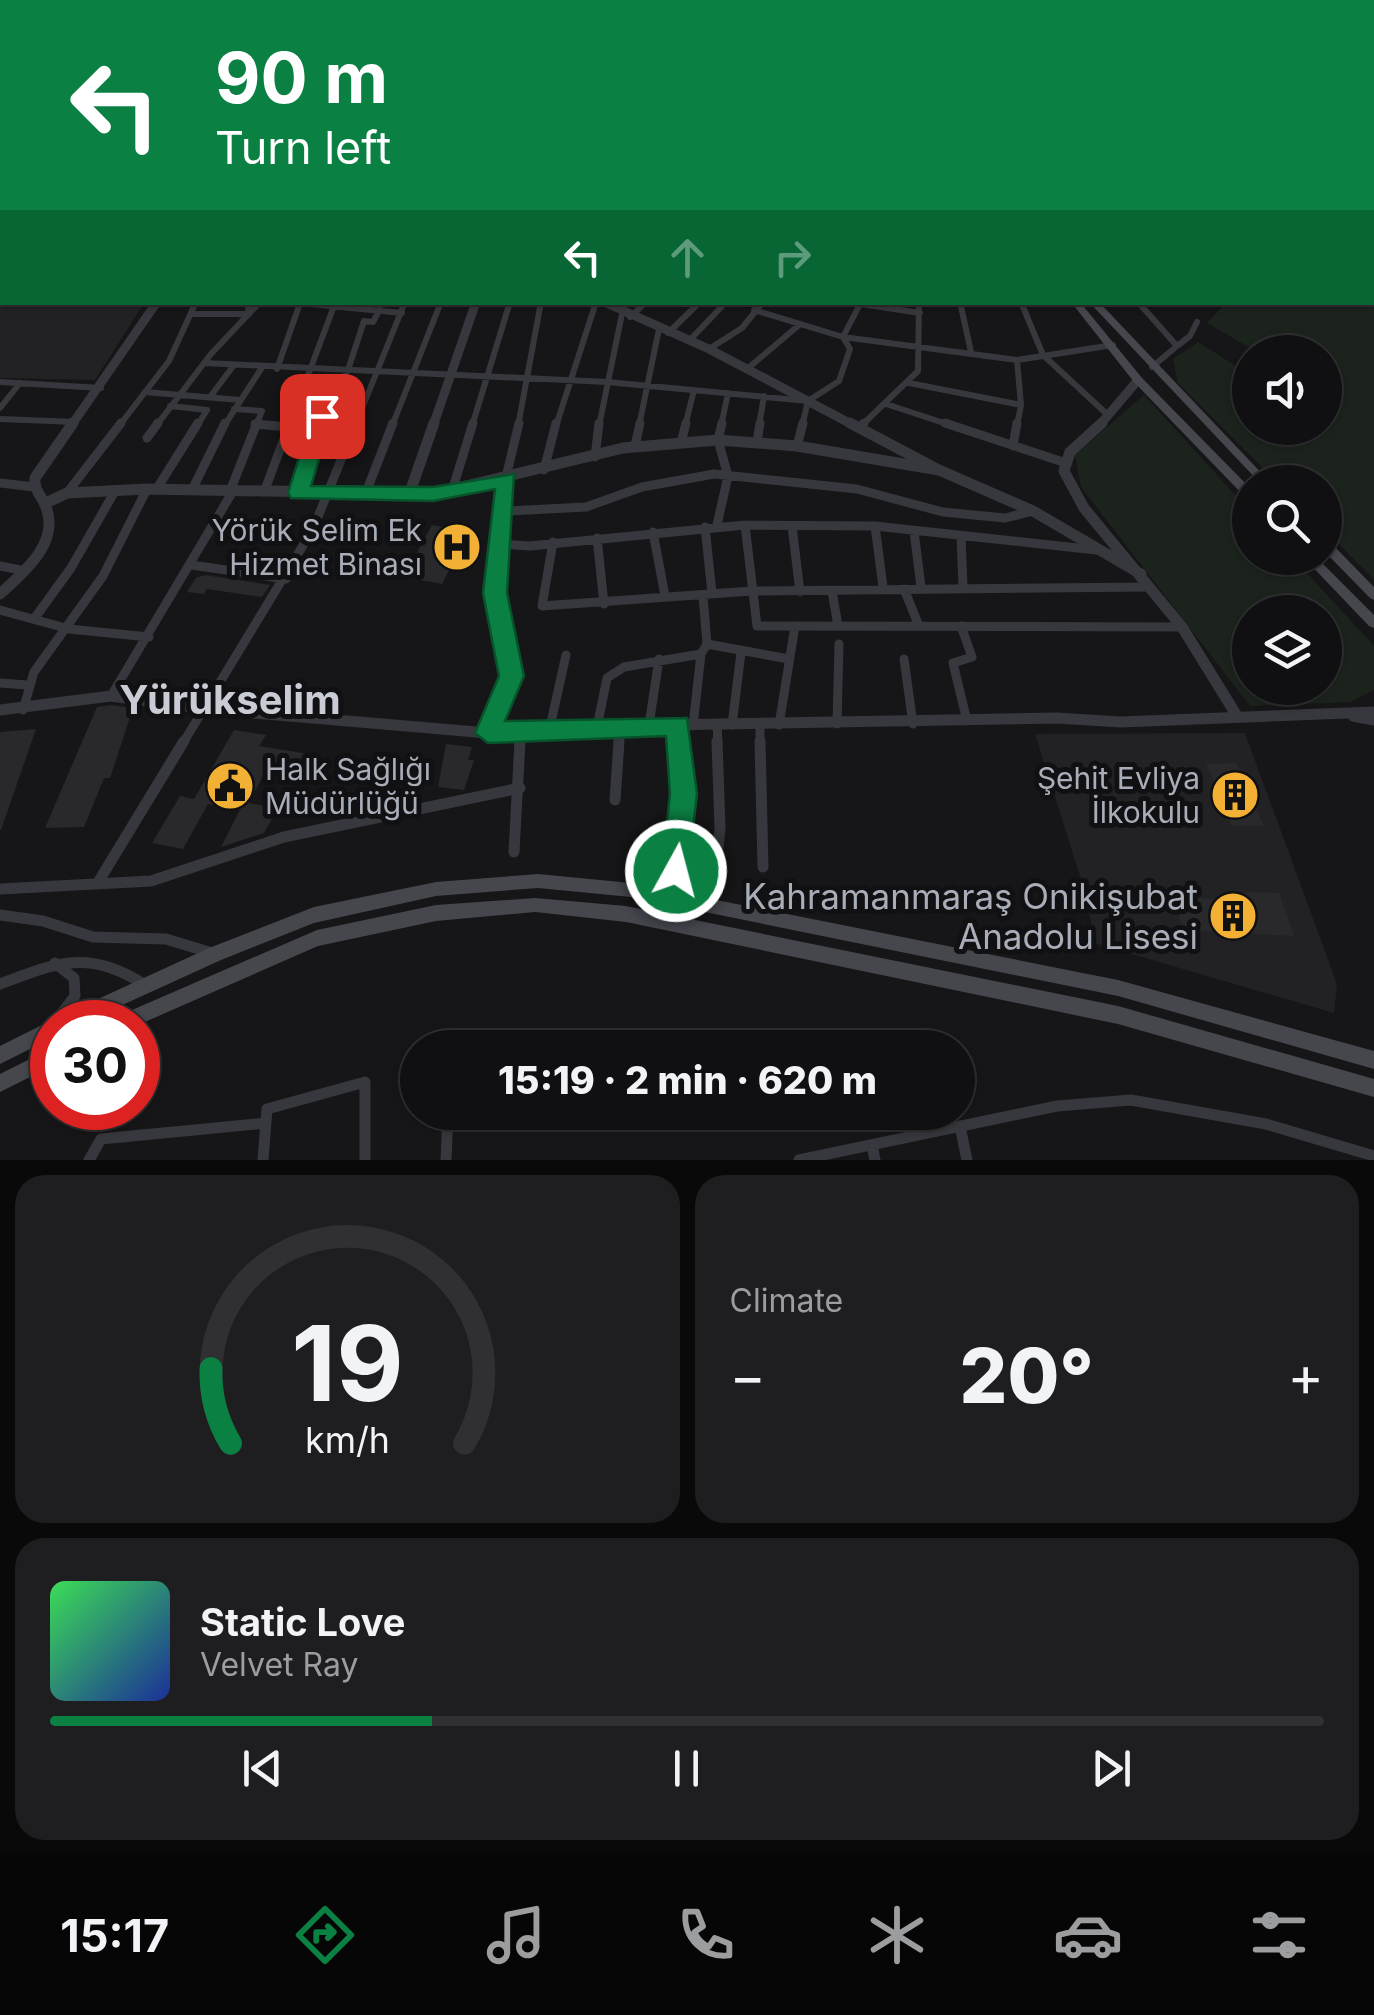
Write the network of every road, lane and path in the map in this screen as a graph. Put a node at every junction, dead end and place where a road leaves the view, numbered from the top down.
1 (154, 305) edge
2 (195, 305) edge
3 (248, 305) edge
4 (257, 305) edge
5 (299, 305) edge
6 (326, 305) edge
7 (352, 305) edge
8 (440, 305) edge
9 (475, 305) edge
10 (509, 305) edge
11 (541, 305) edge
12 (604, 305) edge
13 (608, 305) edge
14 (642, 305) edge
15 (696, 305) edge
16 (723, 305) edge
17 (760, 305) edge
18 (860, 305) edge
19 (868, 305) edge
20 (920, 305) edge
21 (961, 305) edge
22 (1022, 305) edge
23 (1079, 305) edge
24 (1096, 305) edge
25 (1141, 305) edge
26 (334, 306) junction
27 (404, 308) edge
28 (380, 309) junction
29 (754, 310) junction
30 (920, 313) junction
31 (192, 314) junction
32 (248, 314) junction
33 (626, 316) junction
34 (1197, 322) dead end
35 (800, 325) junction
36 (663, 331) junction
37 (843, 337) junction
38 (689, 341) junction
39 (1113, 344) junction
40 (921, 346) junction
41 (1177, 346) junction
42 (709, 349) junction
43 (971, 352) junction
44 (1043, 355) junction
45 (1017, 360) junction
46 (204, 362) junction
47 (234, 365) junction
48 (263, 366) junction
49 (1152, 367) junction
50 (277, 368) junction
51 (313, 370) junction
52 (348, 370) junction
53 (379, 370) junction
54 (747, 370) junction
55 (417, 373) junction
56 (452, 376) junction
57 (488, 377) junction
58 (530, 378) junction
59 (568, 380) junction
60 (1138, 380) junction
61 (0, 382) edge
62 (607, 382) junction
63 (20, 383) junction
64 (909, 383) junction
65 (646, 386) junction
66 (102, 388) junction
67 (694, 390) junction
68 (145, 392) junction
69 (728, 393) junction
70 (178, 394) junction
71 (764, 396) junction
72 (210, 397) junction
73 (808, 402) junction
74 (886, 404) junction
75 (237, 405) junction
76 (1021, 405) junction
77 (170, 406) junction
78 (0, 408) edge
79 (1109, 416) junction
80 (0, 420) edge
81 (76, 422) junction
82 (255, 424) junction
83 (289, 427) junction
84 (860, 427) junction
85 (147, 438) dead end
86 (718, 440) junction
87 (757, 442) junction
88 (680, 443) junction
89 (635, 446) junction
90 (797, 446) junction
91 (1013, 446) junction
92 (596, 457) junction
93 (1066, 463) junction
94 (1247, 465) edge
95 (544, 470) junction
96 (940, 470) junction
97 (728, 476) junction
98 (1232, 477) edge
99 (507, 479) junction
100 (0, 484) edge
101 (34, 487) junction
102 (152, 489) junction
103 (192, 490) junction
104 (452, 490) junction
105 (115, 491) junction
106 (232, 491) junction
107 (264, 492) junction
108 (67, 493) junction
109 (299, 493) junction
110 (328, 493) junction
111 (365, 495) junction
112 (409, 495) junction
113 (46, 503) junction
114 (1034, 511) junction
115 (506, 512) junction
116 (745, 524) junction
117 (717, 526) junction
118 (792, 526) junction
119 (875, 526) junction
120 (706, 527) junction
121 (914, 530) junction
122 (654, 532) junction
123 (596, 538) junction
124 (961, 538) junction
125 (553, 542) junction
126 (502, 544) junction
127 (1099, 550) junction
128 (1342, 562) edge
129 (192, 565) junction
130 (0, 566) edge
131 (26, 571) junction
132 (1141, 574) junction
133 (1327, 575) edge
134 (286, 579) junction
135 (883, 587) junction
136 (921, 587) junction
137 (1152, 587) junction
138 (963, 588) junction
139 (904, 589) junction
140 (832, 590) junction
141 (752, 591) junction
142 (800, 592) junction
143 (0, 594) edge
144 (708, 594) junction
145 (1374, 595) edge
146 (664, 596) junction
147 (604, 604) junction
148 (0, 610) edge
149 (34, 619) junction
150 (1374, 623) edge
151 (795, 626) junction
152 (838, 626) junction
153 (919, 626) junction
154 (961, 626) junction
155 (1182, 626) junction
156 (68, 629) junction
157 (149, 637) junction
158 (839, 644) dead end
159 (704, 649) junction
160 (741, 653) junction
161 (566, 655) dead end
162 (659, 659) junction
163 (789, 659) junction
164 (904, 659) dead end
165 (0, 682) edge
166 (26, 684) junction
167 (111, 696) junction
168 (206, 709) junction
169 (0, 710) edge
170 (23, 710) junction
171 (1374, 712) edge
172 (1349, 715) junction
173 (1236, 716) junction
174 (1374, 720) edge
175 (967, 722) junction
176 (837, 724) junction
177 (913, 724) junction
178 (649, 725) junction
179 (678, 725) junction
180 (724, 725) junction
181 (760, 725) junction
182 (779, 725) junction
183 (620, 726) junction
184 (693, 726) junction
185 (550, 727) junction
186 (596, 727) junction
187 (520, 732) junction
188 (488, 733) junction
189 (520, 788) junction
190 (615, 800) dead end
191 (514, 852) dead end
192 (763, 867) dead end
193 (676, 871) dead end
194 (715, 876) dead end
195 (97, 884) junction
196 (0, 889) edge
197 (0, 915) edge
198 (215, 954) junction
199 (55, 963) junction
200 (0, 984) edge
201 (145, 985) junction
202 (72, 1000) edge
203 (113, 1000) edge
204 (160, 1006) edge
205 (30, 1038) edge
206 (0, 1054) edge
207 (1374, 1060) edge
208 (30, 1068) edge
209 (0, 1082) edge
210 (1374, 1088) edge
211 (975, 1123) edge
212 (266, 1124) junction
213 (447, 1130) edge
214 (947, 1130) edge
215 (961, 1130) edge
216 (873, 1152) edge
217 (1374, 1156) edge
218 (89, 1160) edge
219 (264, 1160) edge
220 (365, 1160) edge
221 (446, 1160) edge
222 (799, 1160) edge
223 (967, 1160) edge

1 - 66 street
2 - 31 street
3 - 32 street
4 - 32 street
5 - 50 street
6 - 26 street
7 - 26 street
7 - 28 street
8 - 55 street
9 - 56 street
10 - 57 street
11 - 58 street
12 - 59 street
13 - 33 street
14 - 33 street
15 - 36 street
16 - 38 street
17 - 29 street
18 - 37 street
19 - 30 street
20 - 30 street
21 - 43 street
22 - 44 street
23 - 39 main road
24 - 49 main road
25 - 41 street
26 - 51 street
27 - 28 street
27 - 53 street
28 - 52 street
29 - 35 street
29 - 42 street
30 - 40 street
31 - 32 street
31 - 68 street
32 - 46 street
33 - 36 street
33 - 62 street
34 - 41 street
35 - 37 street
35 - 54 street
36 - 38 street
36 - 65 street
37 - 40 street
37 - 73 street
38 - 42 street
39 - 44 street
39 - 60 main road
40 - 43 street
40 - 64 street
41 - 49 street
42 - 54 street
43 - 45 street
44 - 45 street
44 - 79 street
45 - 76 street
46 - 47 street
46 - 70 street
47 - 48 street
47 - 72 street
48 - 50 street
48 - 75 street
49 - 94 main road
50 - 51 street
51 - 52 street
51 - 83 street
52 - 53 street
52 - 109 street
53 - 55 street
53 - 110 street
54 - 73 street
55 - 56 street
55 - 111 street
56 - 57 street
56 - 112 street
57 - 58 street
57 - 104 street
58 - 59 street
58 - 99 street
59 - 62 street
59 - 95 street
60 - 79 street
60 - 98 main road
61 - 63 street
62 - 65 street
62 - 92 street
63 - 66 street
63 - 78 street
64 - 74 street
64 - 76 street
65 - 67 street
65 - 89 street
66 - 81 street
67 - 69 street
67 - 88 street
68 - 70 street
68 - 108 street
69 - 71 street
69 - 86 street
70 - 72 street
70 - 77 street
71 - 73 street
71 - 87 street
72 - 75 street
73 - 84 street
73 - 90 street
74 - 84 street
74 - 91 street
75 - 82 street
75 - 103 street
76 - 91 street
77 - 85 street
77 - 102 street
79 - 93 street
80 - 81 street
81 - 101 street
82 - 83 street
82 - 106 street
83 - 107 street
84 - 96 street
86 - 87 street
86 - 88 street
86 - 97 street
87 - 90 street
88 - 89 street
89 - 92 street
90 - 96 street
91 - 93 street
92 - 95 street
93 - 132 street
95 - 99 street
96 - 114 street
97 - 114 street
97 - 115 street
97 - 117 street
99 - 104 street
99 - 115 street
100 - 101 street
101 - 113 street
102 - 103 street
102 - 105 street
102 - 156 street
103 - 106 street
104 - 112 street
105 - 108 street
105 - 149 street
106 - 107 street
106 - 129 street
107 - 109 street
108 - 113 street
109 - 110 street
110 - 111 street
110 - 134 street
111 - 112 street
113 - 131 street
114 - 127 street
115 - 126 street
116 - 117 street
116 - 118 street
116 - 141 street
117 - 120 street
118 - 119 street
118 - 142 street
119 - 121 street
119 - 135 street
120 - 122 street
120 - 144 street
121 - 124 street
121 - 136 street
122 - 123 street
122 - 146 street
123 - 125 street
123 - 147 street
124 - 127 street
124 - 138 street
125 - 126 street
125 - 147 street
126 - 188 street
127 - 132 street
128 - 145 main road
129 - 134 street
129 - 157 street
130 - 131 street
131 - 143 street
132 - 137 street
133 - 150 main road
134 - 168 street
135 - 139 street
135 - 140 street
136 - 138 street
136 - 139 street
137 - 138 street
137 - 155 street
139 - 153 street
140 - 142 street
140 - 152 street
141 - 142 street
141 - 144 street
141 - 151 street
144 - 146 street
144 - 159 street
146 - 147 street
148 - 149 street
149 - 156 street
151 - 152 street
151 - 163 street
152 - 153 street
153 - 154 street
154 - 155 street
154 - 175 street
155 - 173 street
156 - 157 street
156 - 166 street
157 - 167 street
158 - 176 street
159 - 160 street
159 - 162 street
159 - 184 street
160 - 163 street
160 - 180 street
161 - 185 street
162 - 178 street
162 - 186 street
163 - 182 street
164 - 177 street
165 - 166 street
166 - 170 street
167 - 168 street
167 - 170 street
168 - 188 street
168 - 195 street
169 - 170 street
171 - 172 street
172 - 173 street
172 - 174 street
173 - 175 street
175 - 177 street
176 - 177 street
176 - 182 street
178 - 179 street
178 - 183 street
179 - 184 street
179 - 193 street
180 - 181 street
180 - 184 street
180 - 194 street
181 - 182 street
181 - 192 street
183 - 186 street
183 - 190 street
185 - 186 street
185 - 187 street
187 - 188 street
187 - 189 street
189 - 191 street
189 - 195 street
195 - 196 street
197 - 198 street
198 - 201 main road
198 - 207 main road
199 - 200 street
199 - 201 street
199 - 202 street
201 - 203 main road
204 - 210 main road
205 - 206 main road
208 - 209 main road
211 - 217 street
212 - 218 street
212 - 219 street
212 - 220 street
213 - 221 street
214 - 216 street
215 - 223 street
216 - 222 street

